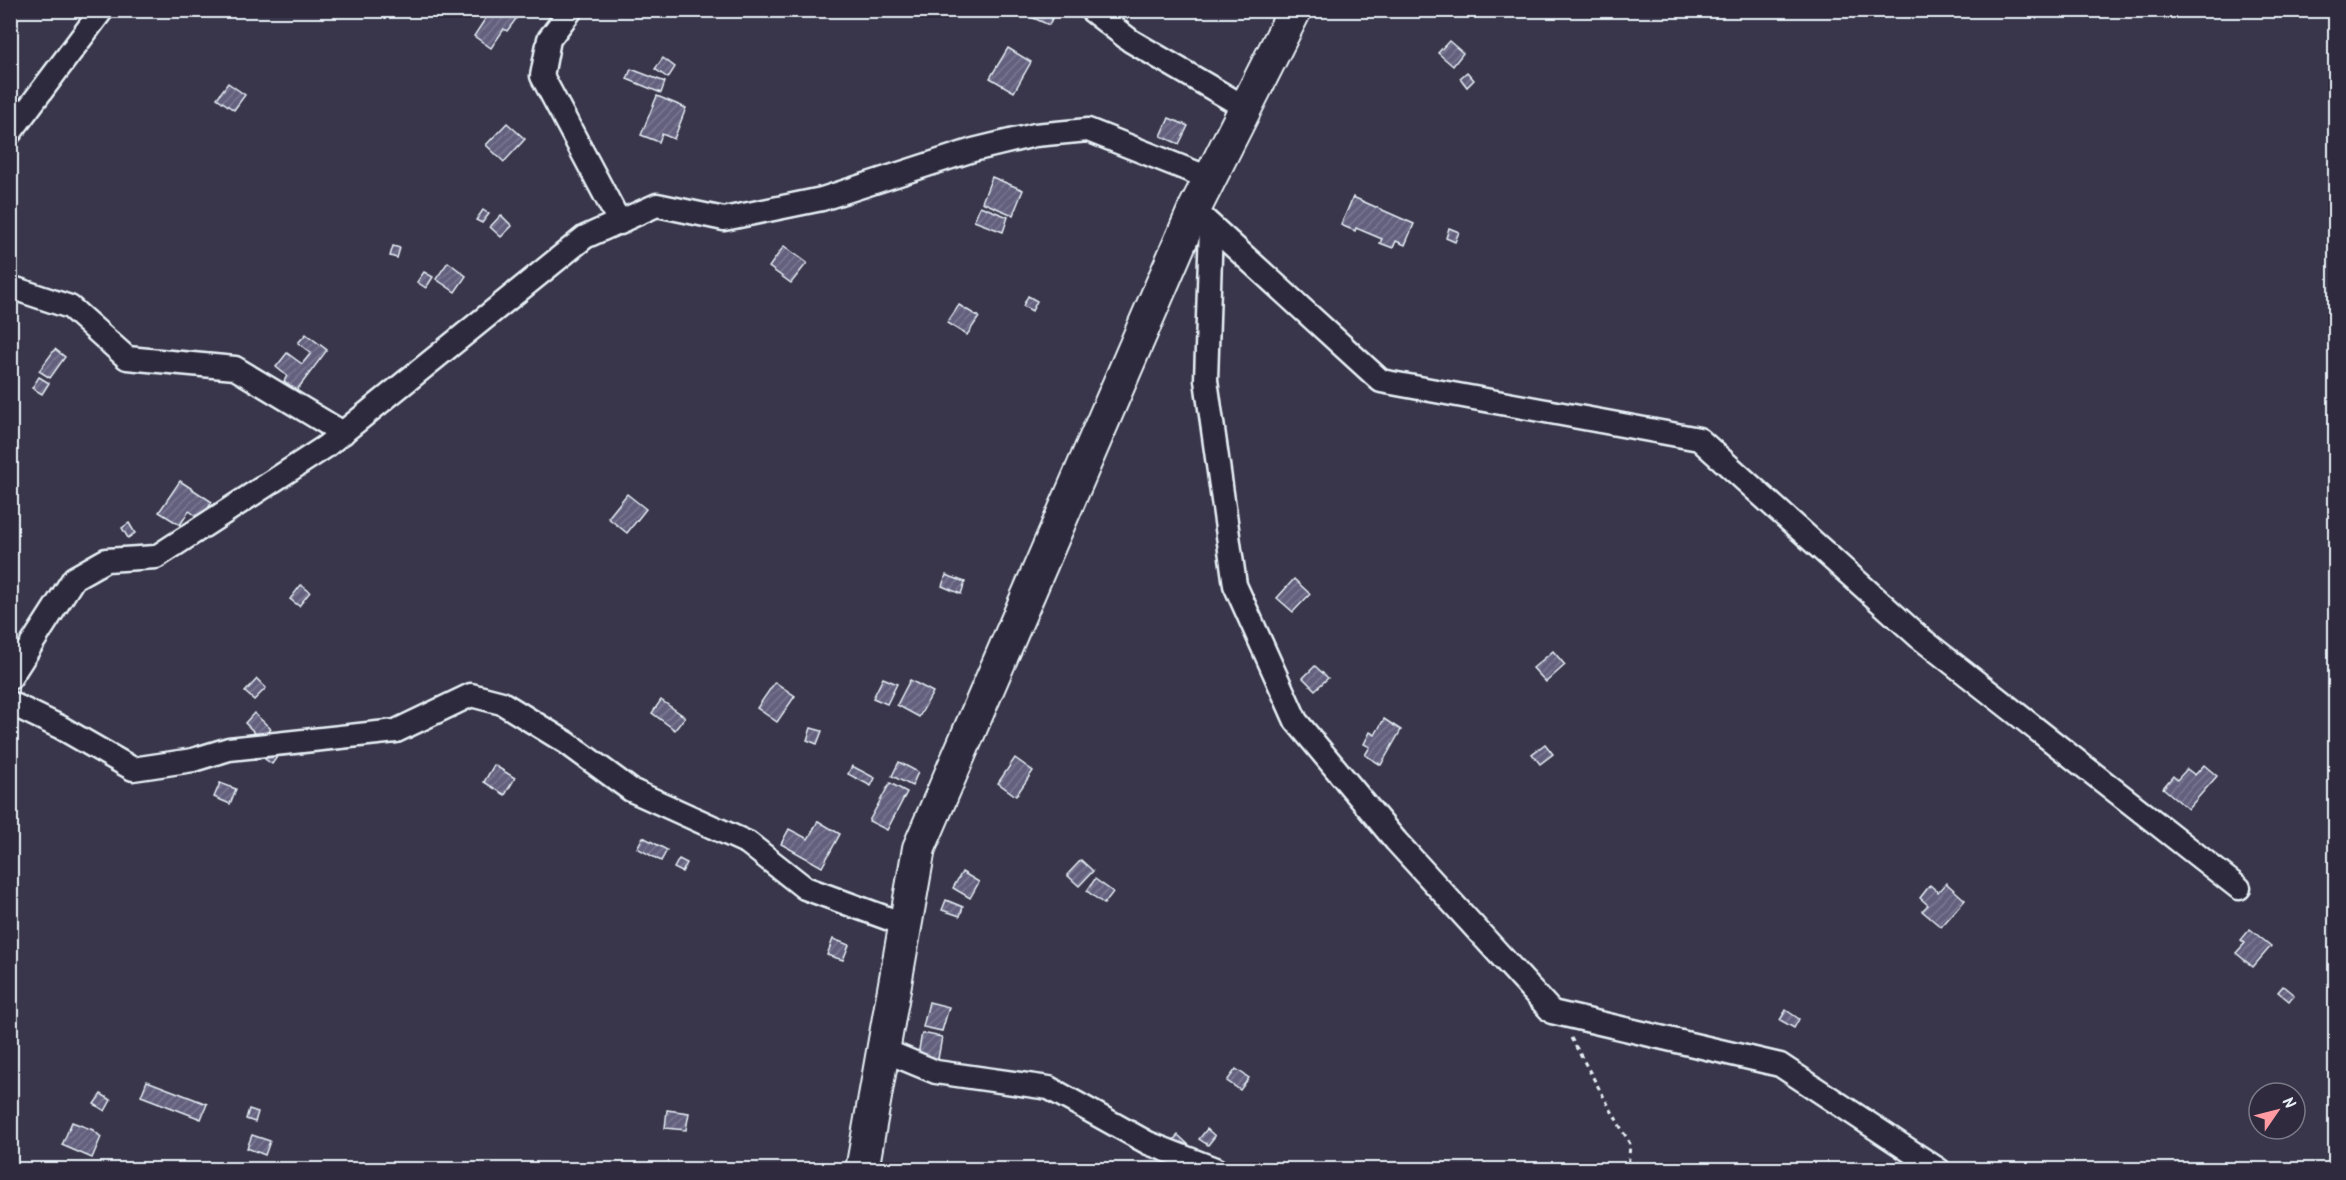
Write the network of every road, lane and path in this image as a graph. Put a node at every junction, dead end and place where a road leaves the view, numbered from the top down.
1 (102, 10) edge
2 (570, 10) edge
3 (1090, 10) edge
4 (1295, 10) edge
5 (1246, 108) junction
6 (10, 133) edge
7 (1209, 178) junction
8 (1202, 218) junction
9 (620, 223) junction
10 (10, 287) edge
11 (343, 432) junction
12 (10, 678) edge
13 (10, 703) edge
14 (2239, 888) dead end
15 (906, 924) junction
16 (1557, 1013) junction
17 (883, 1050) junction
18 (1215, 1169) edge
19 (862, 1170) edge
20 (1628, 1170) edge
21 (1939, 1170) edge

1 - 6 street
2 - 9 street
3 - 5 street
4 - 5 street
5 - 7 street
7 - 8 street
7 - 9 street
8 - 14 street
8 - 15 street
8 - 16 street
9 - 11 street
10 - 11 street
11 - 12 street
13 - 15 street
15 - 17 street
16 - 20 path
16 - 21 street
17 - 18 street
17 - 19 street

